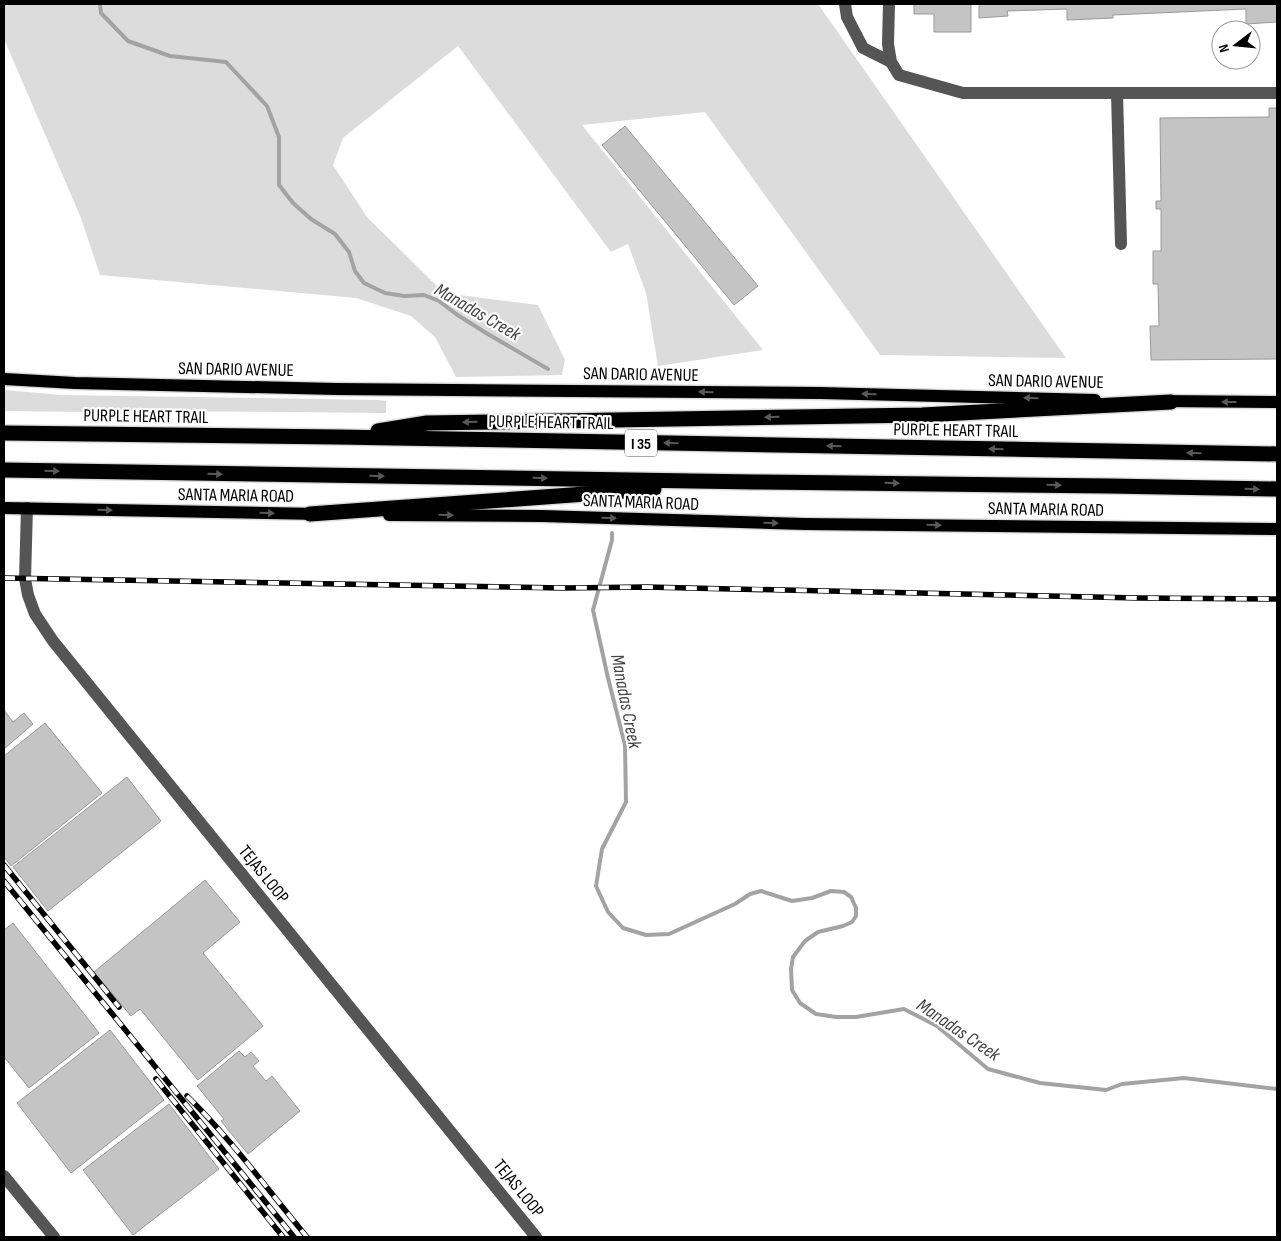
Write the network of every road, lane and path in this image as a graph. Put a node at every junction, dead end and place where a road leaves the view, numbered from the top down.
1 (845, 4) edge
2 (889, 4) edge
3 (891, 62) junction
4 (1117, 93) junction
5 (1277, 93) edge
6 (1121, 244) dead end
7 (4, 379) edge
8 (1171, 402) junction
9 (1277, 402) edge
10 (4, 433) edge
11 (338, 437) junction
12 (1277, 454) edge
13 (4, 470) edge
14 (755, 482) junction
15 (1277, 489) edge
16 (4, 508) edge
17 (27, 508) junction
18 (310, 514) junction
19 (1277, 529) edge
20 (4, 1176) edge
21 (54, 1237) edge
22 (536, 1237) edge

1 - 3 street
2 - 3 street
3 - 4 street
4 - 5 street
4 - 6 street
8 -> 7 main road, SAN DARIO AVENUE
9 -> 8 main road, SAN DARIO AVENUE
8 -> 11 highway
10 - 11 highway, PURPLE HEART TRAIL / I 35
12 -> 11 highway, PURPLE HEART TRAIL / I 35
13 -> 14 highway, I 35
14 -> 15 highway, I 35
14 - 18 highway
16 - 17 main road, SANTA MARIA ROAD
17 -> 18 main road, SANTA MARIA ROAD
17 - 22 street, TEJAS LOOP
18 -> 19 main road, SANTA MARIA ROAD
20 - 21 street

